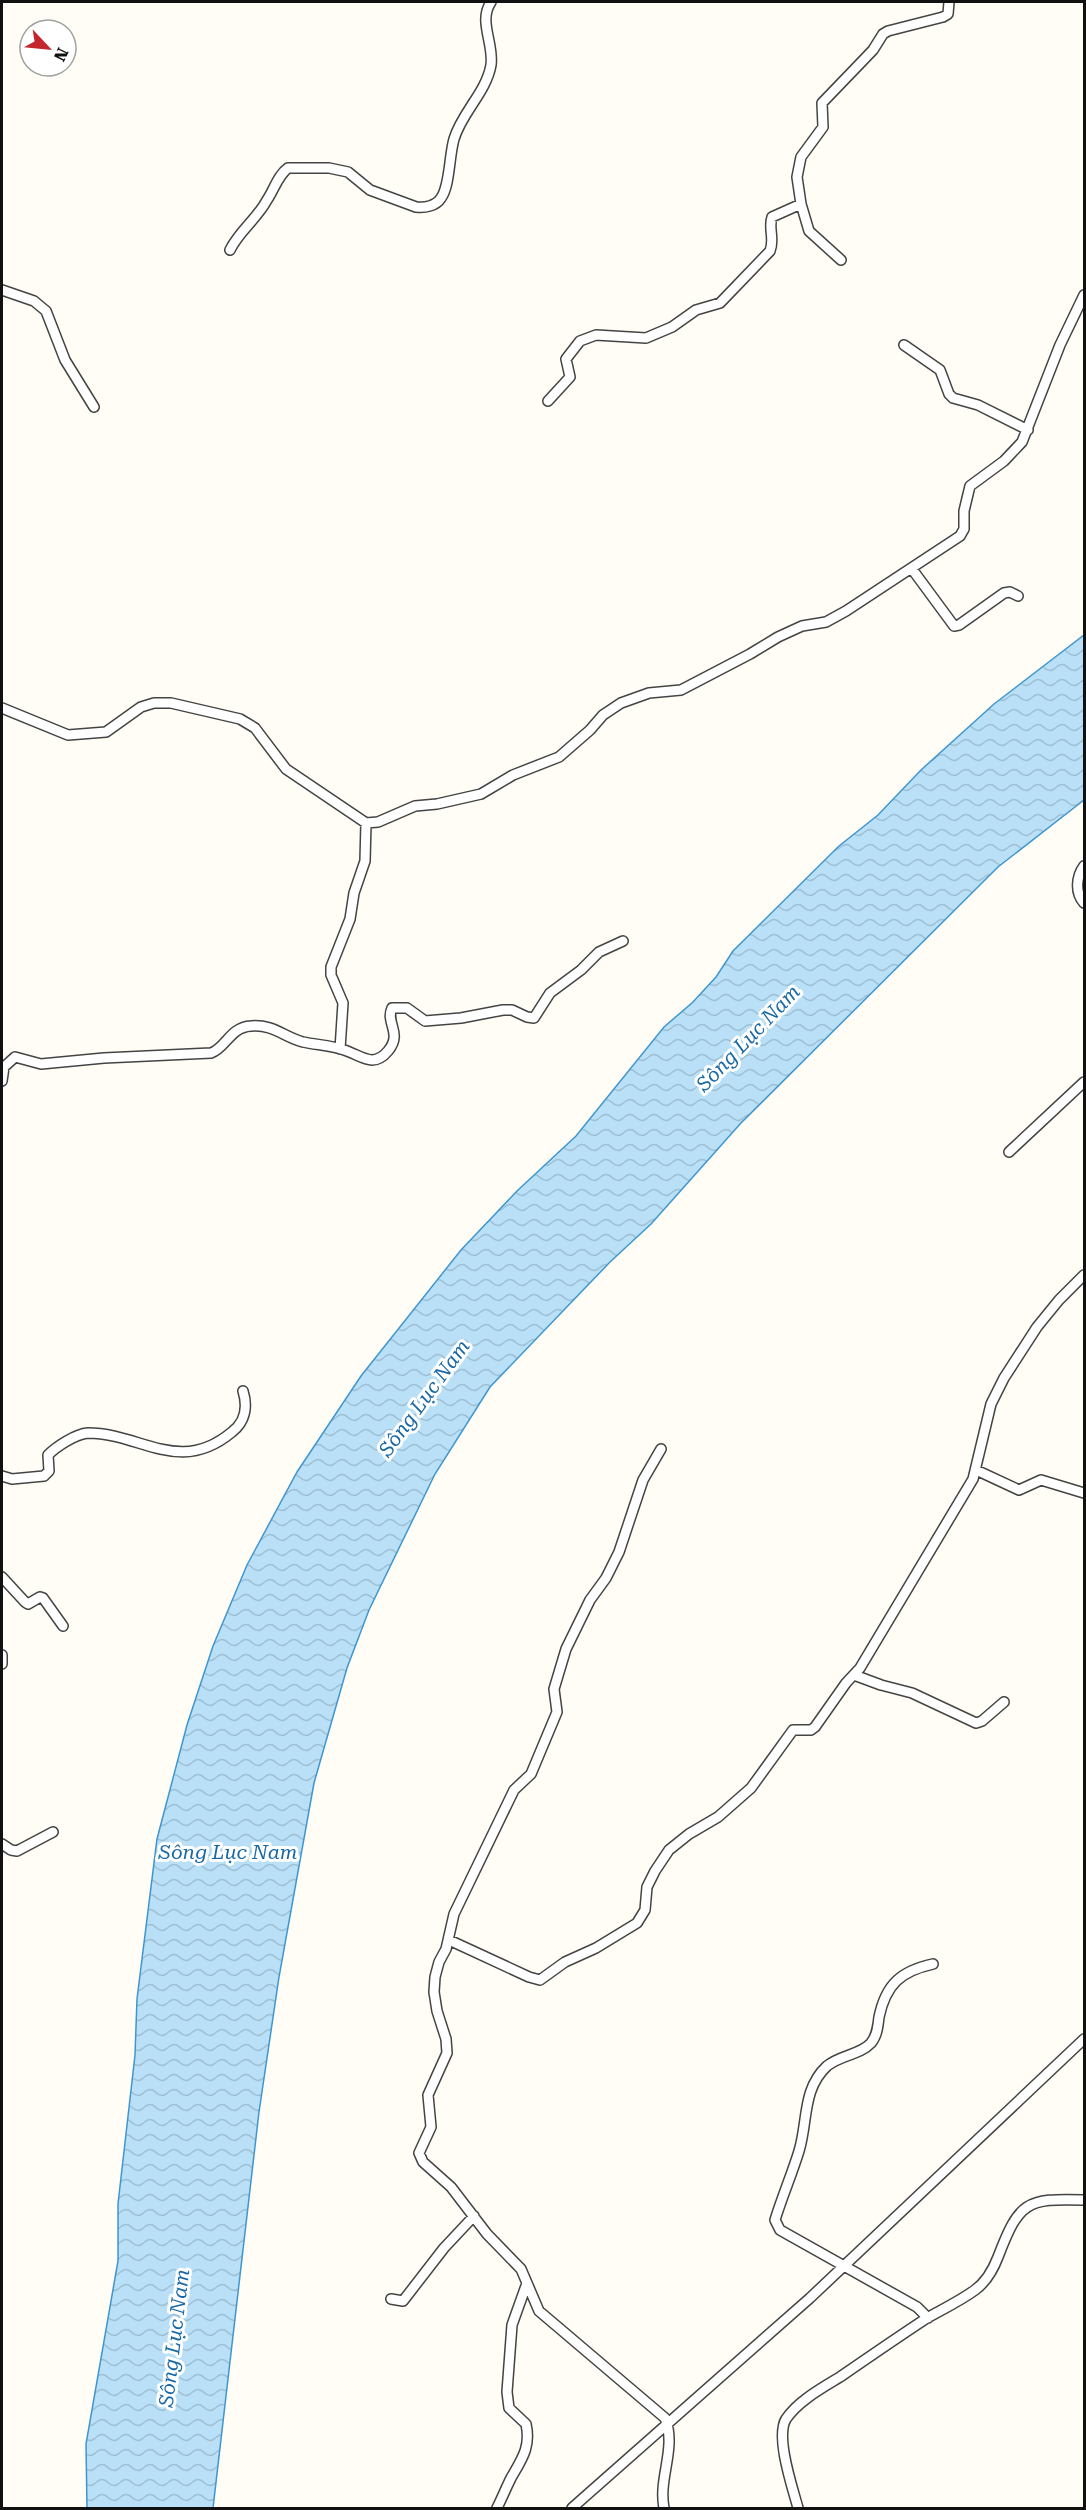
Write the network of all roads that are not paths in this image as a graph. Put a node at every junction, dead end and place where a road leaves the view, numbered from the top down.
1 (491, 2) edge
2 (949, 2) edge
3 (801, 204) junction
4 (230, 250) dead end
5 (841, 260) dead end
6 (2, 290) edge
7 (1084, 295) edge
8 (904, 345) dead end
9 (548, 402) dead end
10 (94, 407) dead end
11 (1028, 430) junction
12 (912, 569) junction
13 (1018, 596) dead end
14 (2, 708) edge
15 (366, 822) junction
16 (1084, 866) edge
17 (1084, 903) edge
18 (623, 941) dead end
19 (340, 1049) junction
20 (2, 1081) edge
21 (1084, 1082) edge
22 (1009, 1152) dead end
23 (1084, 1275) edge
24 (243, 1391) dead end
25 (661, 1449) dead end
26 (976, 1470) junction
27 (2, 1476) edge
28 (1084, 1493) edge
29 (2, 1576) edge
30 (63, 1626) dead end
31 (2, 1655) edge
32 (2, 1664) edge
33 (854, 1675) junction
34 (1004, 1702) dead end
35 (53, 1832) dead end
36 (2, 1844) edge
37 (449, 1940) junction
38 (933, 1964) dead end
39 (1084, 2039) edge
40 (1084, 2199) edge
41 (474, 2216) junction
42 (844, 2267) junction
43 (527, 2283) junction
44 (391, 2299) dead end
45 (928, 2318) junction
46 (667, 2424) junction
47 (497, 2508) edge
48 (572, 2508) edge
49 (664, 2508) edge
50 (798, 2508) edge

1 - 4 street
2 - 3 street
3 - 5 street
3 - 9 street
6 - 10 street
7 - 11 street
8 - 11 street
11 - 12 street
12 - 13 street
12 - 15 street
14 - 15 street
15 - 19 street
16 - 17 street
18 - 19 street
19 - 20 street
21 - 22 street
23 - 26 street
24 - 27 street
25 - 37 street
26 - 28 street
26 - 33 street
29 - 30 street
31 - 32 street
33 - 34 street
33 - 37 street
35 - 36 street
37 - 41 street
38 - 42 street
39 - 42 street
40 - 45 street
41 - 43 street
41 - 44 street
42 - 45 street
42 - 46 street
43 - 46 street
43 - 47 street
45 - 50 street
46 - 48 street
46 - 49 street

